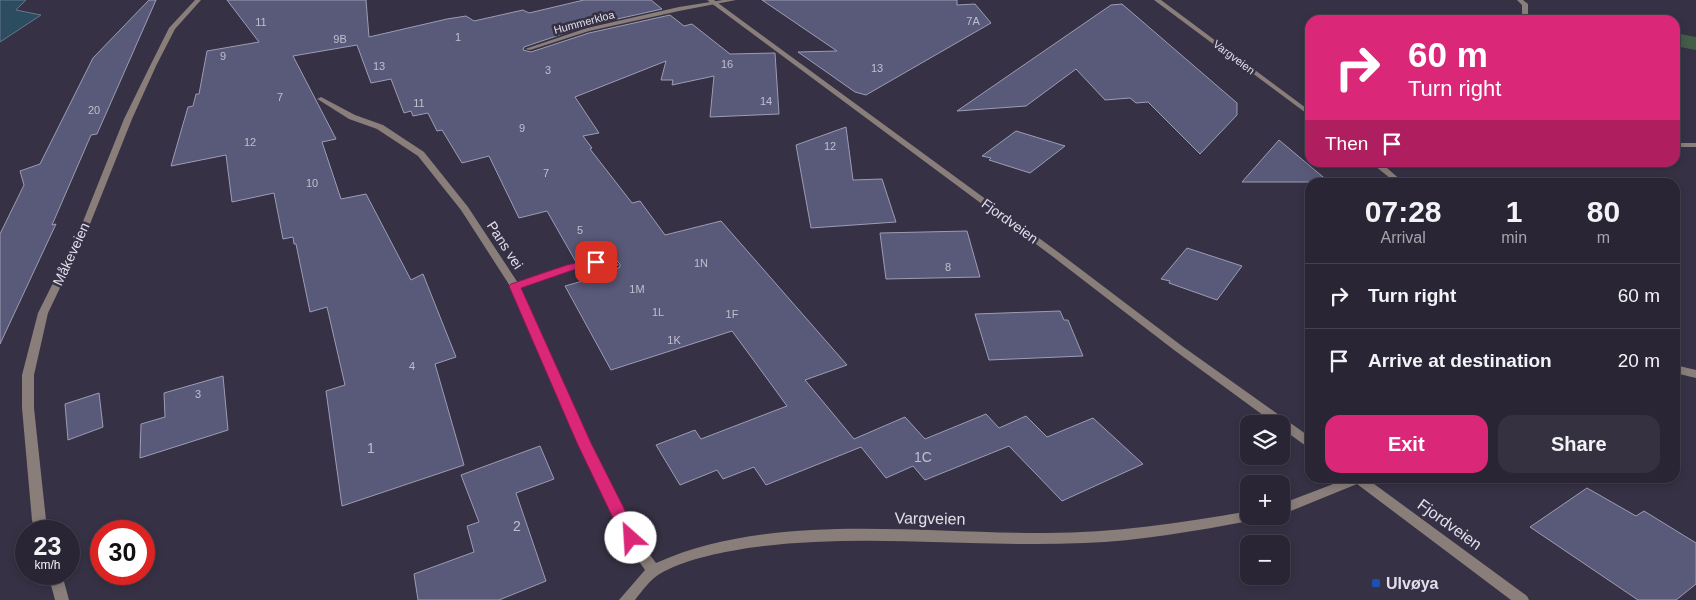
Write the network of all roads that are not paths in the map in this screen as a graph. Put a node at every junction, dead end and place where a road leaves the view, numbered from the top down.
1 (198, 0) edge
2 (733, 0) edge
3 (1157, 0) edge
4 (1520, 0) edge
5 (712, 2) edge
6 (1525, 15) edge
7 (528, 49) dead end
8 (321, 99) dead end
9 (1305, 110) edge
10 (1680, 145) edge
11 (1696, 145) edge
12 (1380, 167) edge
13 (1394, 178) edge
14 (614, 265) dead end
15 (515, 286) junction
16 (1680, 370) edge
17 (1696, 374) edge
18 (1305, 439) edge
19 (1347, 483) edge
20 (1366, 483) edge
21 (1290, 506) edge
22 (1240, 518) edge
23 (39, 520) edge
24 (653, 571) junction
25 (57, 585) edge
26 (62, 600) edge
27 (626, 600) edge
28 (1522, 600) edge

1 - 23 street, Måkeveien
2 - 5 street, Hummerkloa
3 - 9 street, Vargveien
4 - 6 street
5 - 7 street, Hummerkloa
5 - 18 street, Fjordveien
8 - 15 street, Pans vei
10 - 11 street
12 - 13 street
14 - 15 street
15 - 24 street, Pans vei
16 - 17 street
19 - 21 street
20 - 28 street, Fjordveien
22 - 24 street, Vargveien
24 - 27 street, Vargveien
25 - 26 street

